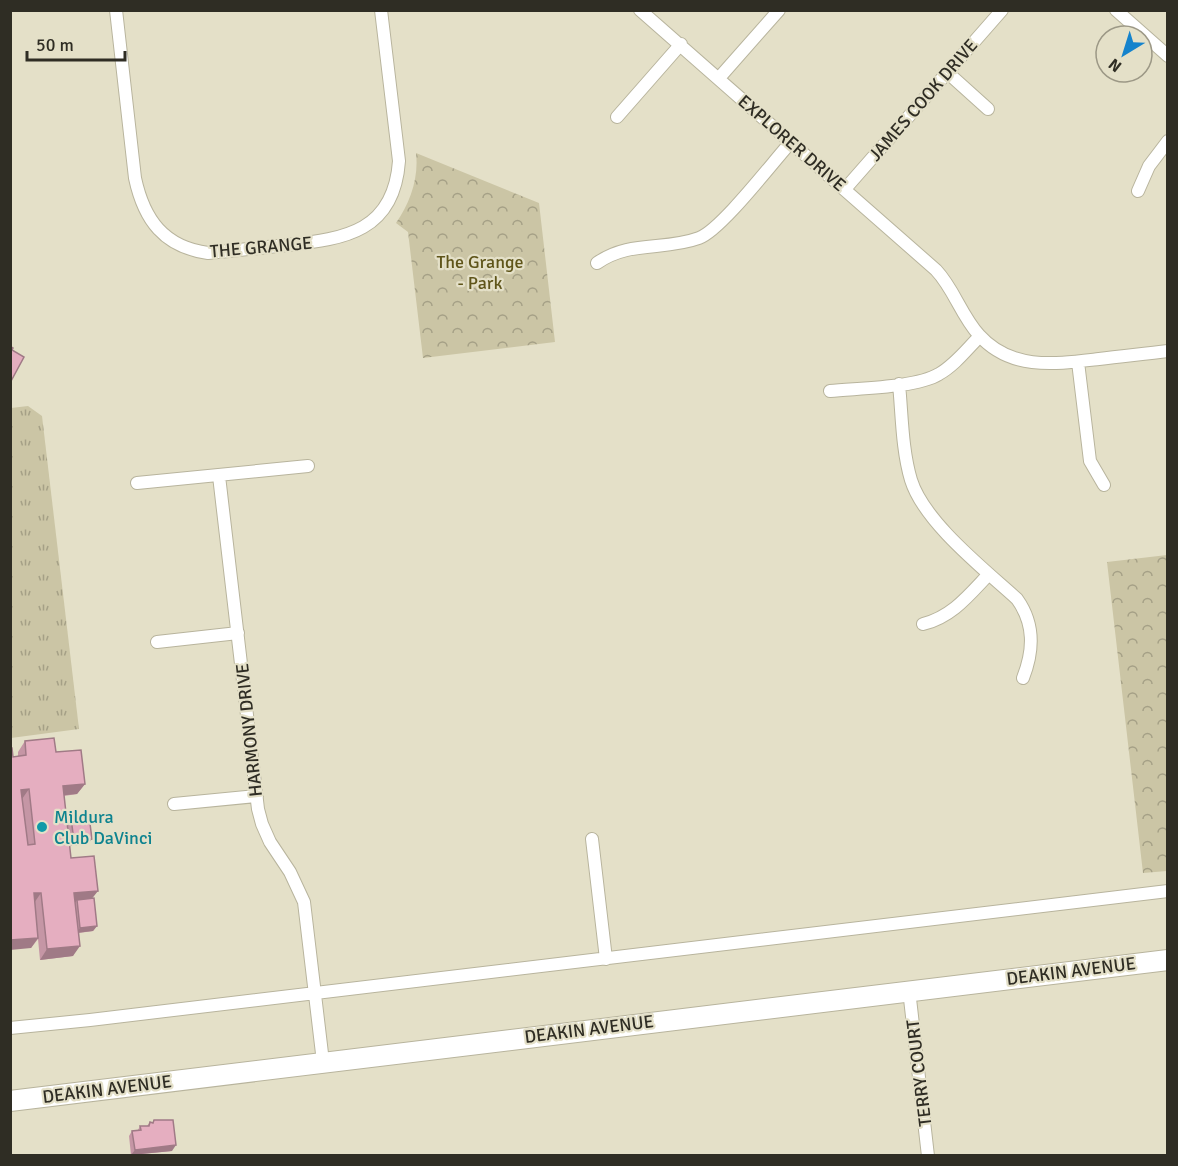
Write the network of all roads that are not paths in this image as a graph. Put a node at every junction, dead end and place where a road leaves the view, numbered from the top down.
1 (116, 10) edge
2 (381, 10) edge
3 (779, 10) edge
4 (1002, 10) edge
5 (1116, 10) edge
6 (644, 12) edge
7 (681, 44) junction
8 (1167, 56) edge
9 (948, 73) junction
10 (719, 78) junction
11 (988, 109) dead end
12 (617, 117) dead end
13 (1167, 141) edge
14 (791, 142) junction
15 (845, 189) junction
16 (1138, 191) dead end
17 (597, 264) dead end
18 (980, 336) junction
19 (1167, 351) edge
20 (1078, 362) junction
21 (899, 384) junction
22 (830, 391) dead end
23 (308, 466) dead end
24 (219, 476) junction
25 (137, 483) dead end
26 (1104, 485) dead end
27 (989, 574) junction
28 (923, 624) dead end
29 (238, 633) junction
30 (157, 642) dead end
31 (1023, 678) dead end
32 (257, 796) junction
33 (174, 804) dead end
34 (592, 839) dead end
35 (1167, 891) edge
36 (606, 959) junction
37 (1167, 960) edge
38 (909, 990) junction
39 (315, 994) junction
40 (10, 1028) edge
41 (323, 1062) junction
42 (10, 1101) edge
43 (928, 1155) edge

1 - 2 street, THE GRANGE
3 - 10 street
4 - 9 street, JAMES COOK DRIVE
5 - 8 street
6 - 7 street, EXPLORER DRIVE
7 - 10 street, EXPLORER DRIVE
7 - 12 street
9 - 11 street
9 - 15 street, JAMES COOK DRIVE
10 - 14 street, EXPLORER DRIVE
13 - 16 street
14 - 15 street, EXPLORER DRIVE
14 - 17 street
15 - 18 street, EXPLORER DRIVE
18 - 20 street, EXPLORER DRIVE
18 - 21 street
19 - 20 street, EXPLORER DRIVE
20 - 26 street
21 - 22 street
21 - 27 street
23 - 24 street
24 - 25 street
24 - 29 street, HARMONY DRIVE
27 - 28 street
27 - 31 street
29 - 30 street
29 - 32 street, HARMONY DRIVE
32 - 33 street
32 - 39 street, HARMONY DRIVE
34 - 36 street
35 - 36 street
36 - 39 street
37 - 38 highway, DEAKIN AVENUE
38 - 41 highway, DEAKIN AVENUE
38 - 43 street, TERRY COURT
39 - 40 street
39 - 41 street, HARMONY DRIVE
41 - 42 highway, DEAKIN AVENUE

